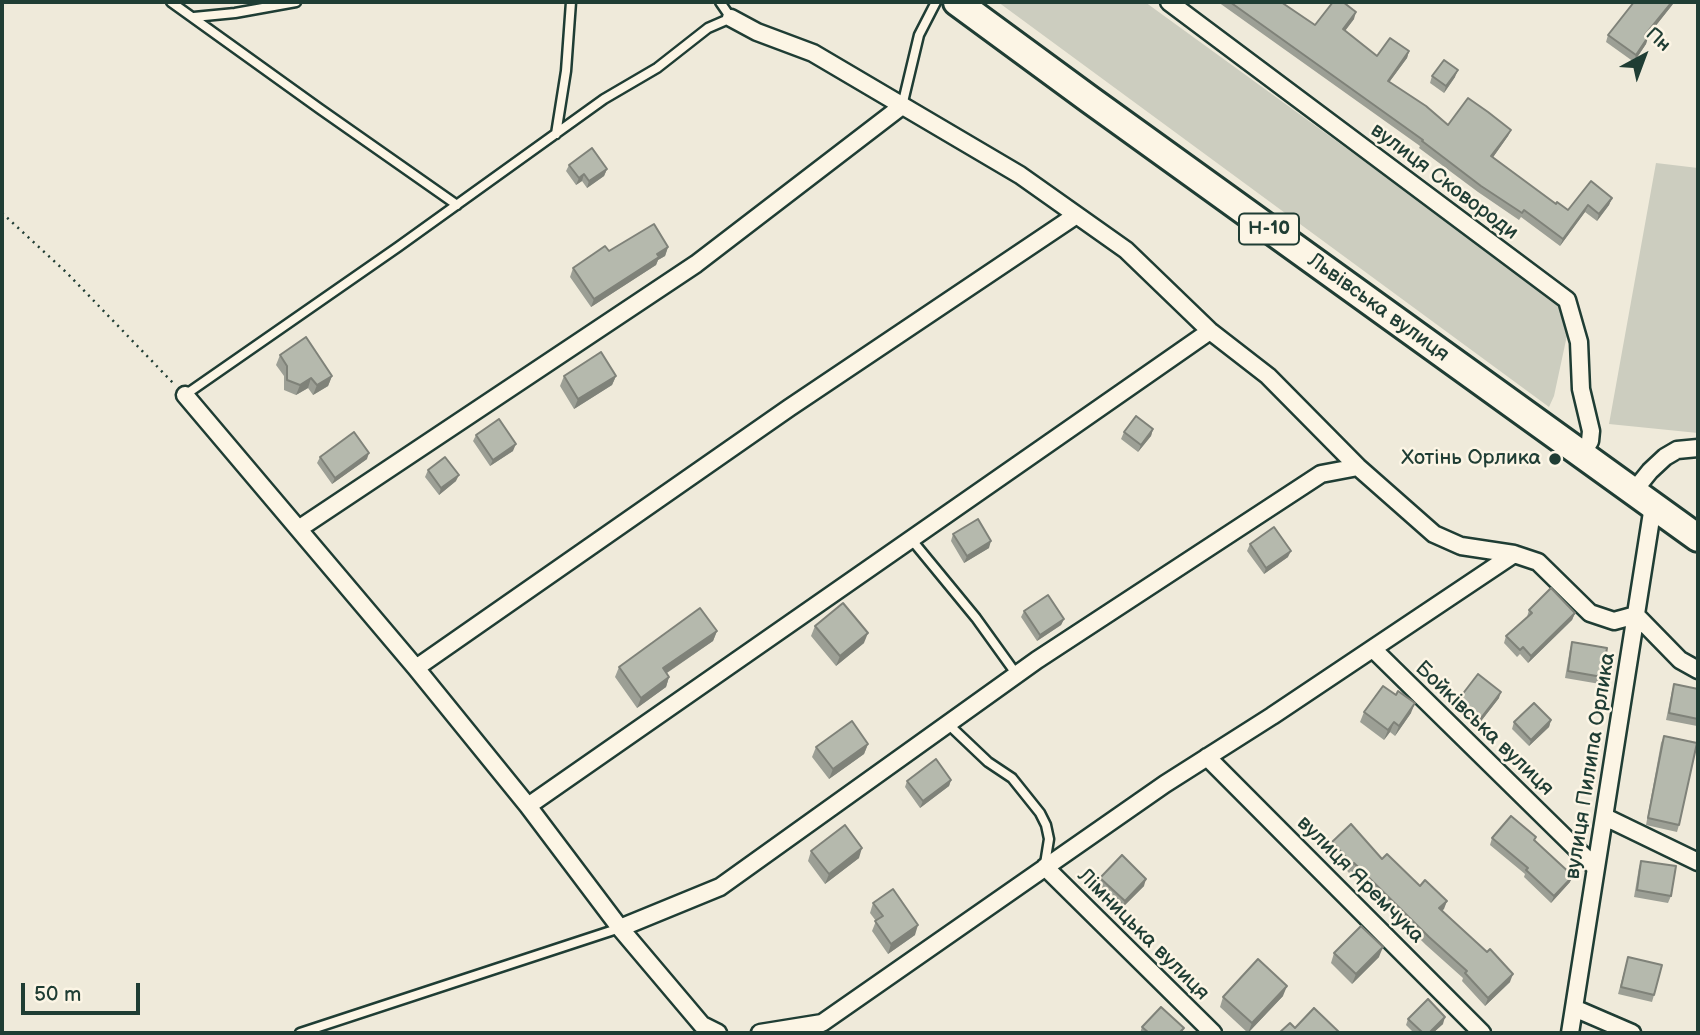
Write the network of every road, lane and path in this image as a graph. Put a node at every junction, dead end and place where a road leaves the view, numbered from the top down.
1 (171, 2) edge
2 (296, 2) edge
3 (571, 2) edge
4 (720, 2) edge
5 (936, 2) edge
6 (957, 2) edge
7 (1169, 2) edge
8 (194, 17) junction
9 (732, 18) junction
10 (902, 106) junction
11 (556, 134) junction
12 (457, 205) junction
13 (2, 213) edge
14 (1075, 216) junction
15 (1210, 331) junction
16 (185, 395) junction
17 (1698, 449) edge
18 (1582, 454) junction
19 (1358, 467) junction
20 (1643, 499) junction
21 (300, 528) junction
22 (1698, 538) edge
23 (911, 539) junction
24 (1514, 554) junction
25 (1636, 615) junction
26 (1373, 649) junction
27 (416, 668) junction
28 (1698, 670) edge
29 (1017, 675) junction
30 (948, 724) junction
31 (1207, 757) junction
32 (528, 806) junction
33 (1605, 817) junction
34 (1698, 862) edge
35 (1045, 867) junction
36 (1597, 868) junction
37 (620, 928) junction
38 (1574, 1009) junction
39 (300, 1033) edge
40 (718, 1033) edge
41 (760, 1033) edge
42 (1213, 1033) edge
43 (1482, 1033) edge
44 (1570, 1033) edge
45 (1632, 1033) edge

1 - 8 lane
2 - 8 lane
3 - 11 lane
4 - 9 lane
5 - 10 lane
6 - 18 main road, Львівська вулиця / Н-10
7 - 18 street, вулиця Сковороди
8 - 12 lane
9 - 10 street
9 - 11 lane
10 - 14 street
10 - 21 street
11 - 12 lane
12 - 16 lane
13 - 16 path
14 - 15 street
14 - 27 street
15 - 19 street
15 - 23 street
16 - 21 street
17 - 20 street
18 - 20 main road, Львівська вулиця / Н-10
19 - 24 street
19 - 29 street
20 - 22 main road, Львівська вулиця / Н-10
20 - 25 street, вулиця Пилипа Орлика
21 - 27 street
23 - 29 lane
23 - 32 street
24 - 25 street
24 - 26 street
25 - 28 street
25 - 33 street, вулиця Пилипа Орлика
26 - 31 street
26 - 36 street, Бойківська вулиця
27 - 32 street
29 - 30 street
30 - 35 lane
30 - 37 street
31 - 35 street
31 - 43 street, вулиця Яремчука
32 - 37 street
33 - 34 street
33 - 36 street, вулиця Пилипа Орлика
35 - 41 street
35 - 42 street, Лімницька вулиця
36 - 38 street, вулиця Пилипа Орлика
37 - 39 lane
37 - 40 street
38 - 44 street, вулиця Пилипа Орлика
38 - 45 street

